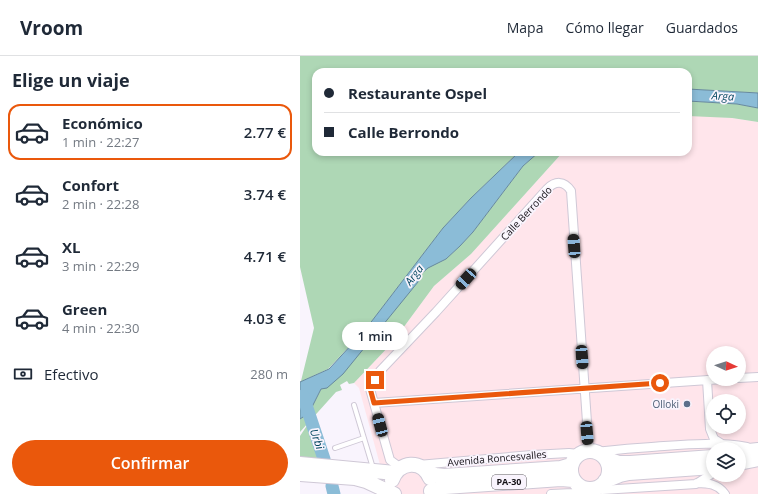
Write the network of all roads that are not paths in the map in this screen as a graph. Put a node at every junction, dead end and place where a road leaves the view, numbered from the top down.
1 (758, 376) edge
2 (746, 377) edge
3 (706, 380) edge
4 (707, 386) edge
5 (584, 389) junction
6 (374, 403) junction
7 (354, 405) dead end
8 (364, 438) junction
9 (719, 442) edge
10 (706, 444) edge
11 (336, 448) dead end
12 (746, 448) edge
13 (758, 450) edge
14 (746, 451) edge
15 (588, 456) junction
16 (706, 457) edge
17 (758, 459) edge
18 (746, 462) edge
19 (300, 464) edge
20 (420, 468) junction
21 (706, 468) edge
22 (398, 470) junction
23 (375, 471) junction
24 (300, 474) edge
25 (706, 478) edge
26 (573, 480) junction
27 (696, 484) junction
28 (595, 488) edge
29 (430, 492) edge
30 (394, 494) edge
31 (550, 494) edge
32 (725, 494) edge

1 - 2 street
3 - 5 street
4 - 9 street
5 - 6 street
5 - 6 street, Calle Berrondo
5 - 15 street, Calle Berrondo
6 - 22 street, Calle Berrondo
7 - 8 lane
8 - 11 lane
8 - 23 lane
10 - 15 street
12 - 13 street
13 - 14 highway
15 - 16 highway, PA-30
15 - 20 highway, PA-30
15 - 26 highway
15 - 28 highway
17 - 18 highway
19 - 23 highway, PA-30
20 - 22 highway, PA-30
20 - 29 highway, PA-30
21 - 28 highway
22 - 23 highway, PA-30
22 - 30 highway
24 - 30 highway
25 - 27 street
26 - 28 highway
26 - 29 highway, PA-30
27 - 28 street
27 - 32 street
28 - 31 street

